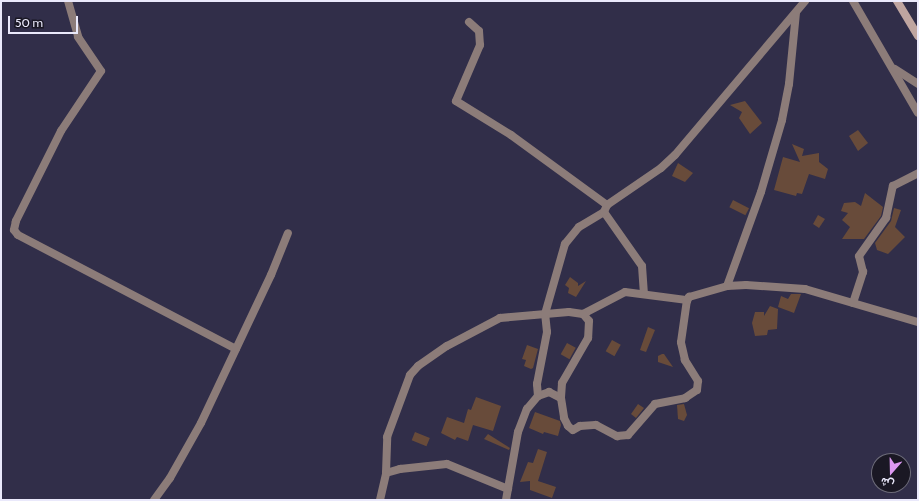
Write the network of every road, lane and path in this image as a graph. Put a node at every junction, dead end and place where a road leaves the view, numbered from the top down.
1 (68, 1) edge
2 (805, 1) edge
3 (853, 1) edge
4 (897, 1) edge
5 (796, 12) junction
6 (470, 22) dead end
7 (918, 36) edge
8 (894, 68) junction
9 (918, 84) edge
10 (918, 113) edge
11 (918, 173) edge
12 (605, 209) junction
13 (288, 233) dead end
14 (727, 286) junction
15 (644, 294) junction
16 (687, 300) junction
17 (853, 303) junction
18 (544, 314) junction
19 (583, 314) junction
20 (918, 322) edge
21 (236, 349) junction
22 (538, 396) junction
23 (561, 398) junction
24 (386, 473) junction
25 (508, 489) junction
26 (154, 500) edge
27 (380, 500) edge
28 (506, 500) edge

1 - 21 street
2 - 5 street
3 - 8 street
4 - 7 street
5 - 12 street
5 - 14 street
6 - 12 street
8 - 9 street
8 - 10 street
11 - 17 street
12 - 15 street
12 - 18 street
13 - 21 street
14 - 16 street
14 - 17 street
15 - 16 street
15 - 19 street
16 - 23 street
17 - 20 street
18 - 19 street
18 - 22 street
18 - 24 street
19 - 23 street
21 - 26 street
22 - 23 street
22 - 25 street
24 - 25 street
24 - 27 street
25 - 28 street

